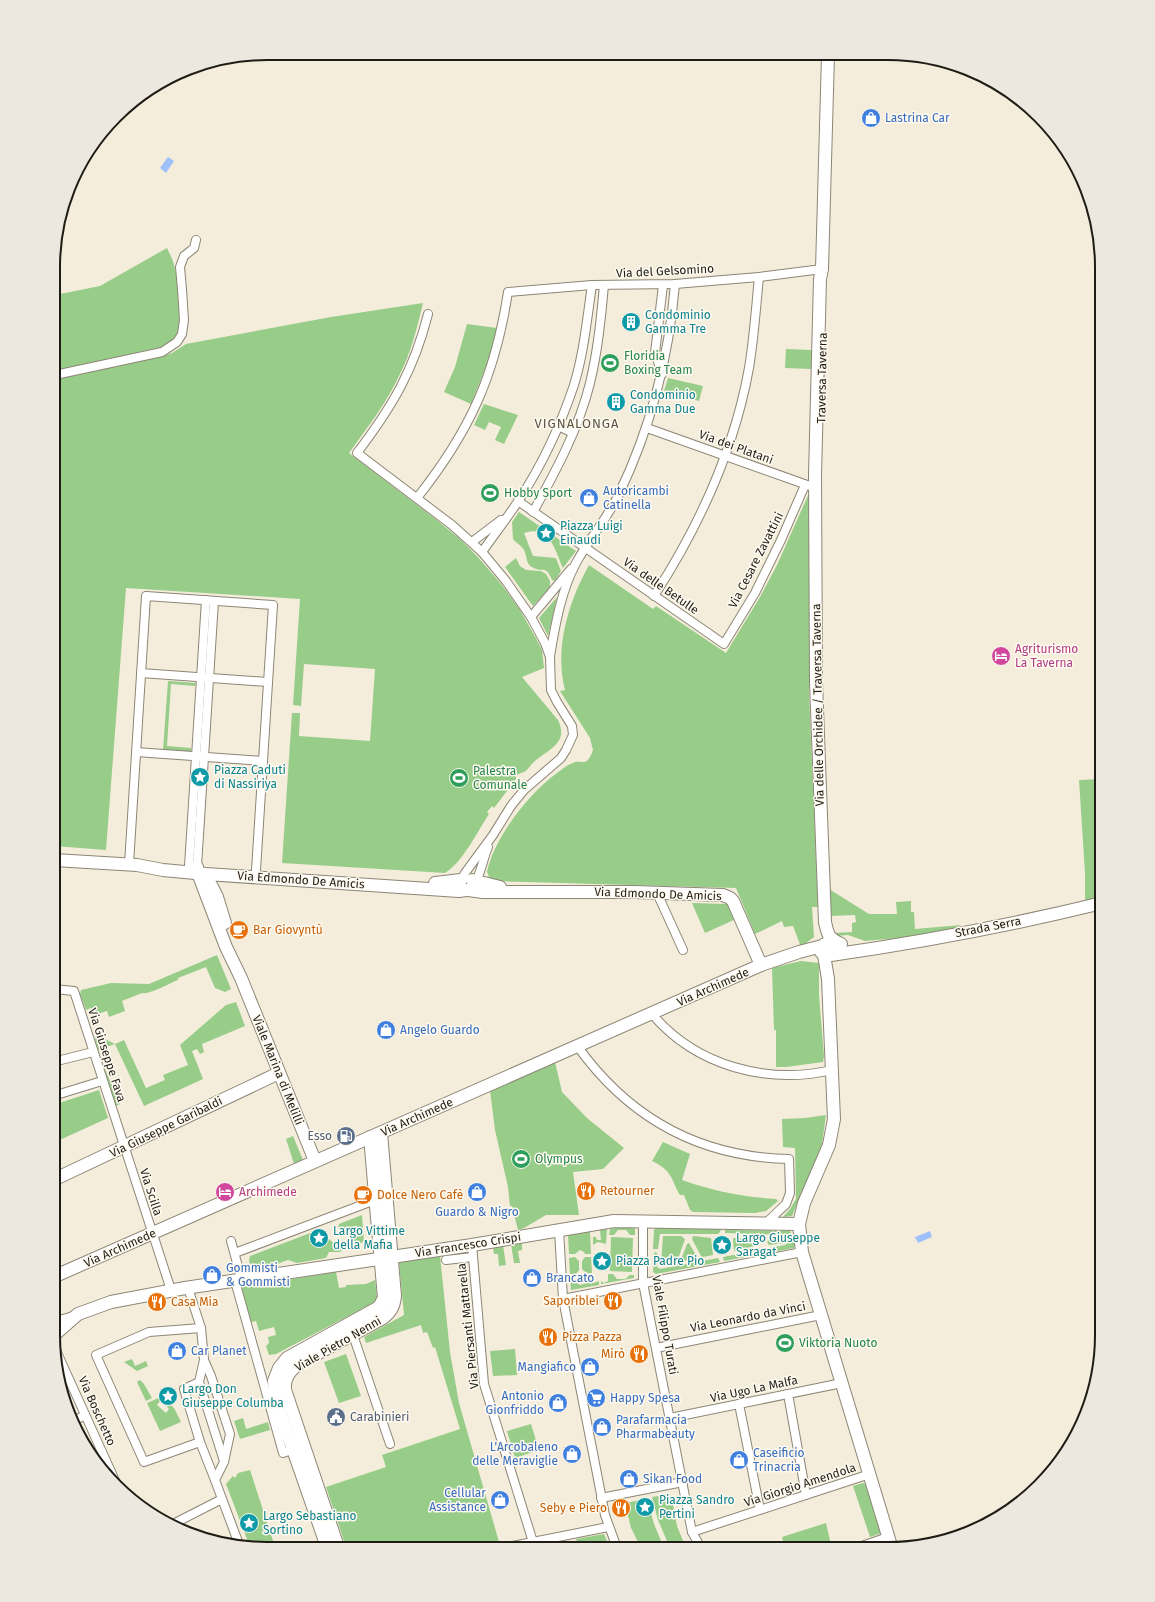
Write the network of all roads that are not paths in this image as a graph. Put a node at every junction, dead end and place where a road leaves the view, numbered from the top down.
1 (828, 60) edge
2 (196, 240) dead end
3 (822, 269) junction
4 (759, 277) junction
5 (675, 284) junction
6 (592, 285) junction
7 (604, 285) junction
8 (663, 285) junction
9 (428, 314) dead end
10 (581, 354) junction
11 (596, 358) junction
12 (60, 374) edge
13 (662, 375) junction
14 (558, 426) junction
15 (647, 428) junction
16 (572, 433) junction
17 (726, 456) junction
18 (811, 486) junction
19 (417, 498) junction
20 (518, 501) junction
21 (533, 512) junction
22 (508, 515) junction
23 (472, 542) junction
24 (585, 548) junction
25 (482, 552) junction
26 (575, 564) junction
27 (654, 596) junction
28 (210, 600) junction
29 (531, 617) junction
30 (724, 644) joint
31 (550, 657) junction
32 (141, 673) junction
33 (205, 678) junction
34 (268, 682) junction
35 (136, 752) junction
36 (200, 757) junction
37 (263, 761) junction
38 (493, 835) junction
39 (60, 860) edge
40 (133, 864) junction
41 (199, 869) junction
42 (256, 870) junction
43 (219, 875) junction
44 (468, 882) junction
45 (535, 891) junction
46 (657, 892) junction
47 (216, 897) junction
48 (1095, 905) edge
49 (826, 948) junction
50 (683, 950) dead end
51 (760, 965) junction
52 (241, 978) junction
53 (60, 990) edge
54 (652, 1014) junction
55 (578, 1047) junction
56 (93, 1052) junction
57 (60, 1060) edge
58 (832, 1070) junction
59 (279, 1073) junction
60 (102, 1081) junction
61 (60, 1094) edge
62 (376, 1135) junction
63 (124, 1147) junction
64 (315, 1161) junction
65 (60, 1177) edge
66 (375, 1200) junction
67 (643, 1221) junction
68 (766, 1223) junction
69 (799, 1224) junction
70 (559, 1230) junction
71 (152, 1234) junction
72 (231, 1241) dead end
73 (472, 1251) junction
74 (802, 1252) junction
75 (235, 1253) junction
76 (386, 1258) junction
77 (446, 1260) dead end
78 (60, 1274) edge
79 (238, 1281) junction
80 (643, 1283) junction
81 (188, 1288) junction
82 (171, 1290) junction
83 (563, 1299) junction
84 (386, 1305) junction
85 (78, 1314) junction
86 (821, 1315) junction
87 (60, 1320) edge
88 (201, 1328) junction
89 (60, 1330) edge
90 (353, 1335) junction
91 (656, 1348) junction
92 (204, 1360) junction
93 (287, 1366) junction
94 (64, 1376) edge
95 (261, 1378) junction
96 (199, 1382) junction
97 (279, 1382) junction
98 (842, 1383) junction
99 (788, 1394) junction
100 (739, 1404) junction
101 (85, 1415) junction
102 (670, 1418) junction
103 (78, 1419) edge
104 (200, 1442) junction
105 (390, 1444) dead end
106 (298, 1448) junction
107 (103, 1461) edge
108 (224, 1462) junction
109 (870, 1474) junction
110 (215, 1480) junction
111 (682, 1482) junction
112 (806, 1495) junction
113 (222, 1498) junction
114 (601, 1498) junction
115 (760, 1510) junction
116 (177, 1522) edge
117 (608, 1527) junction
118 (692, 1532) junction
119 (237, 1540) edge
120 (331, 1542) edge
121 (533, 1542) joint
122 (614, 1542) edge
123 (698, 1542) edge
124 (890, 1542) edge

1 - 3 main road
2 - 12 street
3 - 4 street, Via del Gelsomino
3 - 18 main road, Via delle Orchidee / Traversa Taverna
4 - 5 street, Via del Gelsomino
4 - 17 street
5 - 8 street, Via del Gelsomino
5 - 13 street
6 - 7 street, Via del Gelsomino
6 - 10 street
6 - 19 street, Via del Gelsomino
7 - 8 street, Via del Gelsomino
7 - 11 street
8 - 13 street
9 - 19 street
10 - 11 street
10 - 14 street
11 - 16 street
13 - 15 street
14 - 16 street
14 - 20 street
15 - 17 street, Via dei Platani
15 - 24 street
16 - 21 street
17 - 18 street, Via dei Platani
17 - 27 street
18 - 30 street, Via Cesare Zavattini
18 - 49 main road, Via delle Orchidee / Traversa Taverna
19 - 23 street
20 - 21 street, Via delle Betulle
20 - 22 street
21 - 24 street, Via delle Betulle
22 - 23 street
22 - 25 street
23 - 25 street
24 - 26 street
24 - 27 street, Via delle Betulle
25 - 29 street
26 - 29 street
26 - 31 street
27 - 30 street, Via delle Betulle
28 - 32 street
28 - 33 street
28 - 34 street
29 - 31 street
31 - 38 street
32 - 33 street
32 - 35 street
33 - 34 street
33 - 36 street
34 - 37 street
35 - 36 street
35 - 40 street
36 - 37 street
36 - 41 street
37 - 42 street
38 - 44 street
38 - 44 street
39 - 40 main road, Via Edmondo De Amicis
40 - 41 main road, Via Edmondo De Amicis
41 - 42 main road, Via Edmondo De Amicis
41 - 43 main road, Via Edmondo De Amicis
41 - 47 main road, Viale Marina di Melilli
41 - 52 main road, Viale Marina di Melilli
42 - 44 main road, Via Edmondo De Amicis
43 - 44 main road, Via Edmondo De Amicis
43 - 47 main road
44 - 45 main road
44 - 45 main road
45 - 46 main road, Via Edmondo De Amicis
46 - 50 street
46 - 51 main road, Via Edmondo De Amicis
47 - 52 main road, Viale Marina di Melilli
48 - 49 main road, Strada Serra
49 - 51 main road, Via Archimede
49 - 58 main road, Via delle Orchidee / Traversa Taverna
51 - 54 main road, Via Archimede
52 - 59 main road, Viale Marina di Melilli
53 - 56 street, Via Giuseppe Fava
54 - 55 main road, Via Archimede
54 - 58 street
55 - 62 main road, Via Archimede
55 - 68 street
56 - 57 street
56 - 60 street, Via Giuseppe Fava
58 - 69 main road, Via delle Orchidee / Traversa Taverna
59 - 63 main road, Via Giuseppe Garibaldi
59 - 64 main road, Viale Marina di Melilli
60 - 61 street
60 - 63 street, Via Giuseppe Fava
62 - 64 main road, Via Archimede
62 - 66 main road, Viale Pietro Nenni
62 - 76 main road, Viale Pietro Nenni
63 - 65 main road, Via Giuseppe Garibaldi
63 - 71 street, Via Scilla
64 - 71 main road, Via Archimede
66 - 75 street
66 - 76 main road, Viale Pietro Nenni
67 - 68 main road, Via Francesco Crispi
67 - 70 main road, Via Francesco Crispi
67 - 80 street, Viale Filippo Turati
68 - 69 main road, Via Francesco Crispi
69 - 74 main road, Via delle Orchidee / Traversa Taverna
70 - 73 main road, Via Francesco Crispi
70 - 83 street
71 - 78 main road, Via Archimede
71 - 82 street, Via Scilla
72 - 75 street
73 - 76 main road, Via Francesco Crispi
73 - 77 street
73 - 121 street, Via Piersanti Mattarella
74 - 80 street
74 - 86 main road, Via delle Orchidee / Traversa Taverna
75 - 79 street
76 - 79 main road, Via Francesco Crispi
76 - 84 main road, Viale Pietro Nenni
79 - 81 main road, Via Francesco Crispi
79 - 95 street
80 - 83 street
80 - 91 street, Viale Filippo Turati
81 - 82 main road, Via Francesco Crispi
81 - 88 street
82 - 85 main road, Via Francesco Crispi
83 - 114 street
84 - 90 main road, Viale Pietro Nenni
84 - 93 main road, Viale Pietro Nenni
85 - 87 street
85 - 89 main road, Via Francesco Crispi
86 - 91 street, Via Leonardo da Vinci
86 - 98 main road, Via delle Orchidee / Traversa Taverna
88 - 92 street
88 - 104 street
90 - 93 main road, Viale Pietro Nenni
90 - 105 street
91 - 102 street, Viale Filippo Turati
92 - 96 street
92 - 108 street
93 - 97 main road, Viale Pietro Nenni
94 - 101 street, Via Boschetto
95 - 97 street
95 - 106 street
96 - 104 street
96 - 108 street
97 - 106 main road
98 - 99 street, Via Ugo La Malfa
98 - 109 main road, Via delle Orchidee / Traversa Taverna
99 - 100 street, Via Ugo La Malfa
99 - 112 street
100 - 102 street, Via Ugo La Malfa
100 - 115 street
101 - 103 street
101 - 107 street, Via Boschetto
102 - 111 street, Viale Filippo Turati
104 - 110 street
106 - 120 main road
108 - 110 street
109 - 112 street, Via Giorgio Amendola
109 - 124 main road, Via delle Orchidee / Traversa Taverna
110 - 113 street
111 - 114 street
111 - 118 street, Viale Filippo Turati
112 - 115 street, Via Giorgio Amendola
113 - 116 street
113 - 119 street
114 - 117 street
115 - 118 street, Via Giorgio Amendola
117 - 121 street
117 - 122 street
118 - 123 street, Viale Filippo Turati

